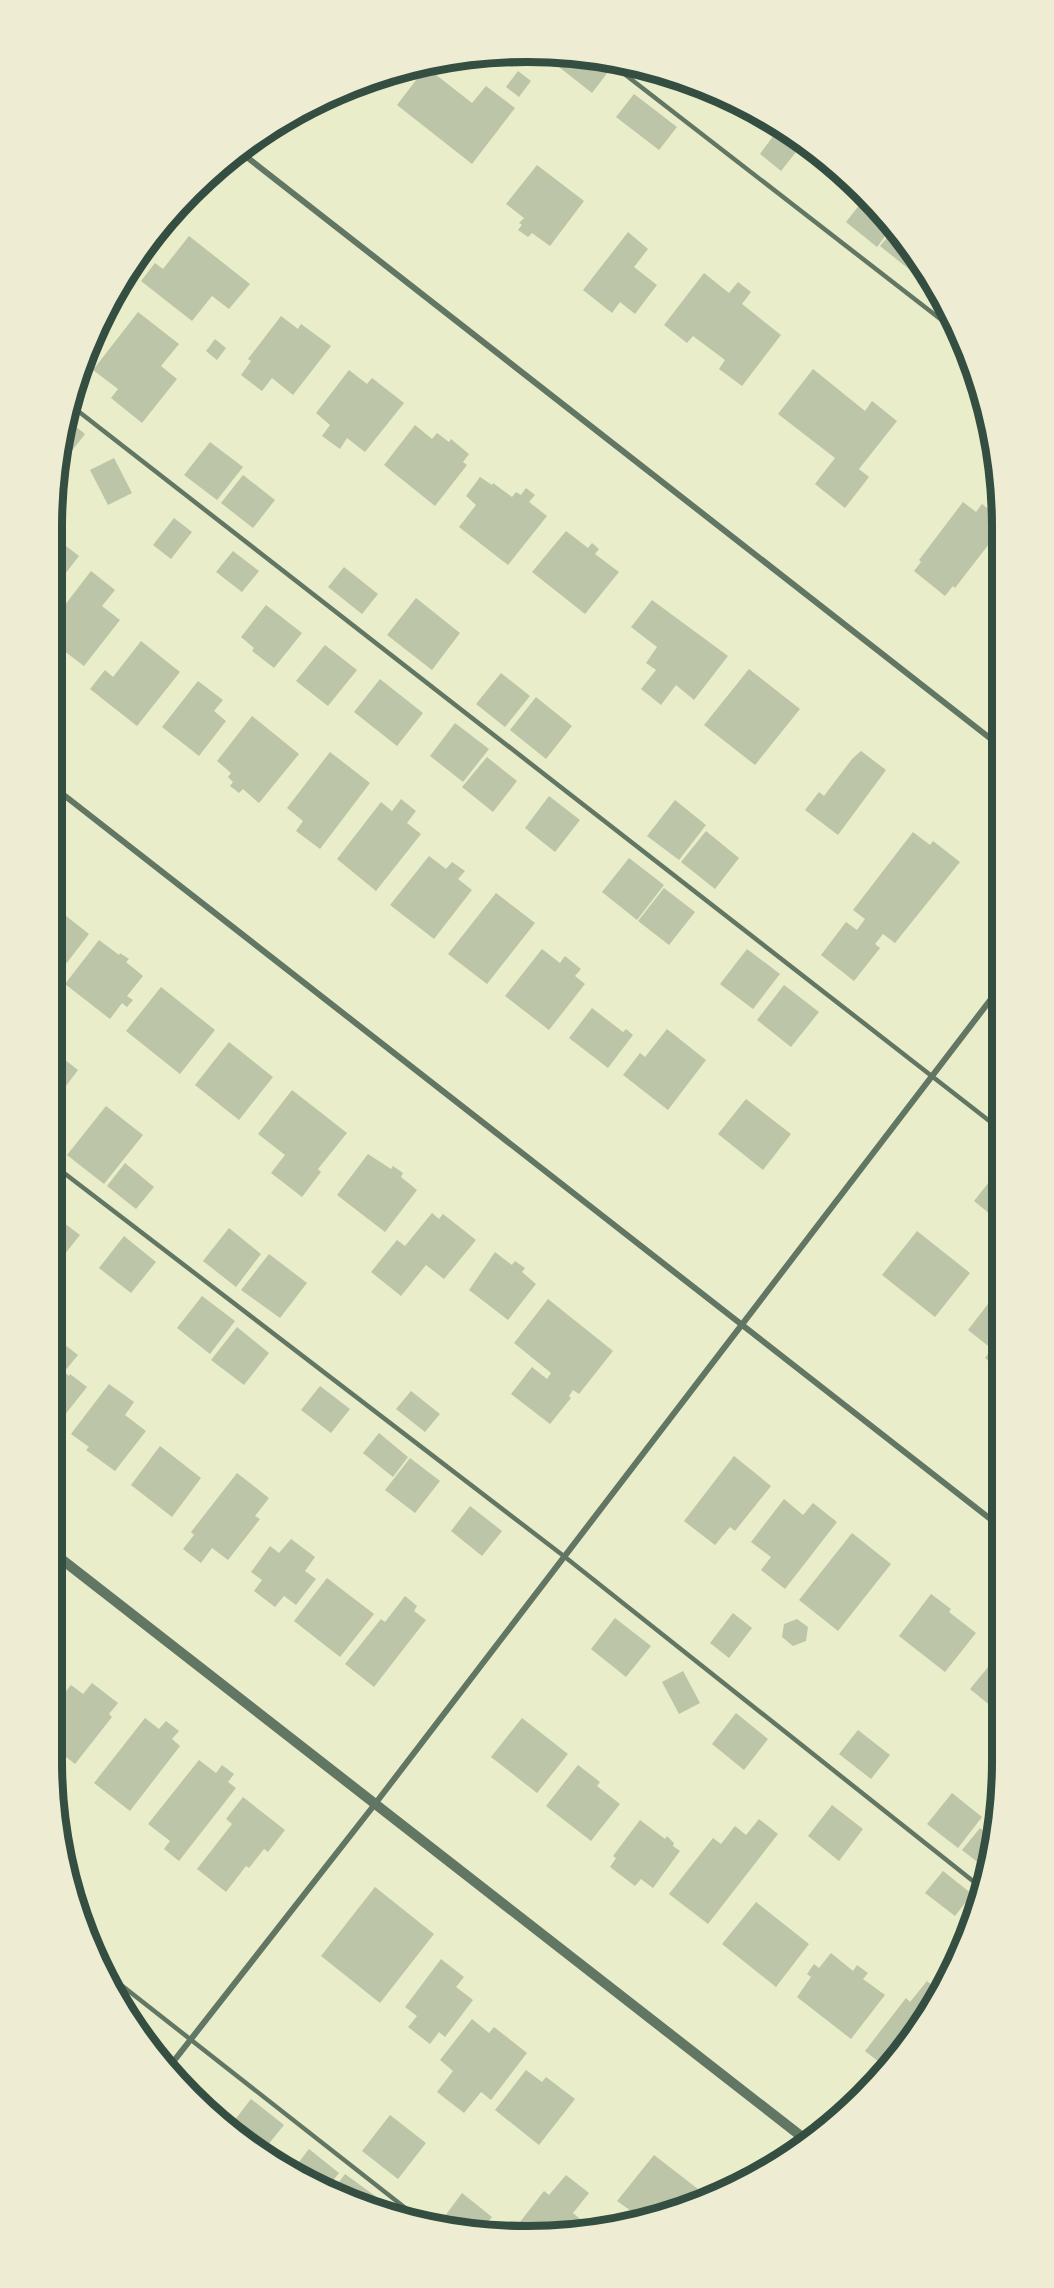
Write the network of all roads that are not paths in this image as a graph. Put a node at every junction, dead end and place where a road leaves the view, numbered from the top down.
1 (620, 70) edge
2 (247, 156) edge
3 (945, 322) edge
4 (76, 410) edge
5 (992, 740) edge
6 (62, 794) edge
7 (992, 996) edge
8 (930, 1076) junction
9 (992, 1123) edge
10 (62, 1171) edge
11 (742, 1325) junction
12 (992, 1520) edge
13 (565, 1557) junction
14 (62, 1560) edge
15 (375, 1804) junction
16 (976, 1884) edge
17 (118, 1983) edge
18 (190, 2040) junction
19 (173, 2062) edge
20 (801, 2136) edge
21 (410, 2212) edge

1 - 3 lane
2 - 5 street
4 - 8 lane
6 - 11 street
7 - 8 street
8 - 9 lane
8 - 11 street
10 - 13 lane
11 - 12 street
11 - 13 street
13 - 15 street
13 - 16 lane
14 - 15 street
15 - 18 street
15 - 20 street
17 - 18 lane
18 - 19 street
18 - 21 lane

